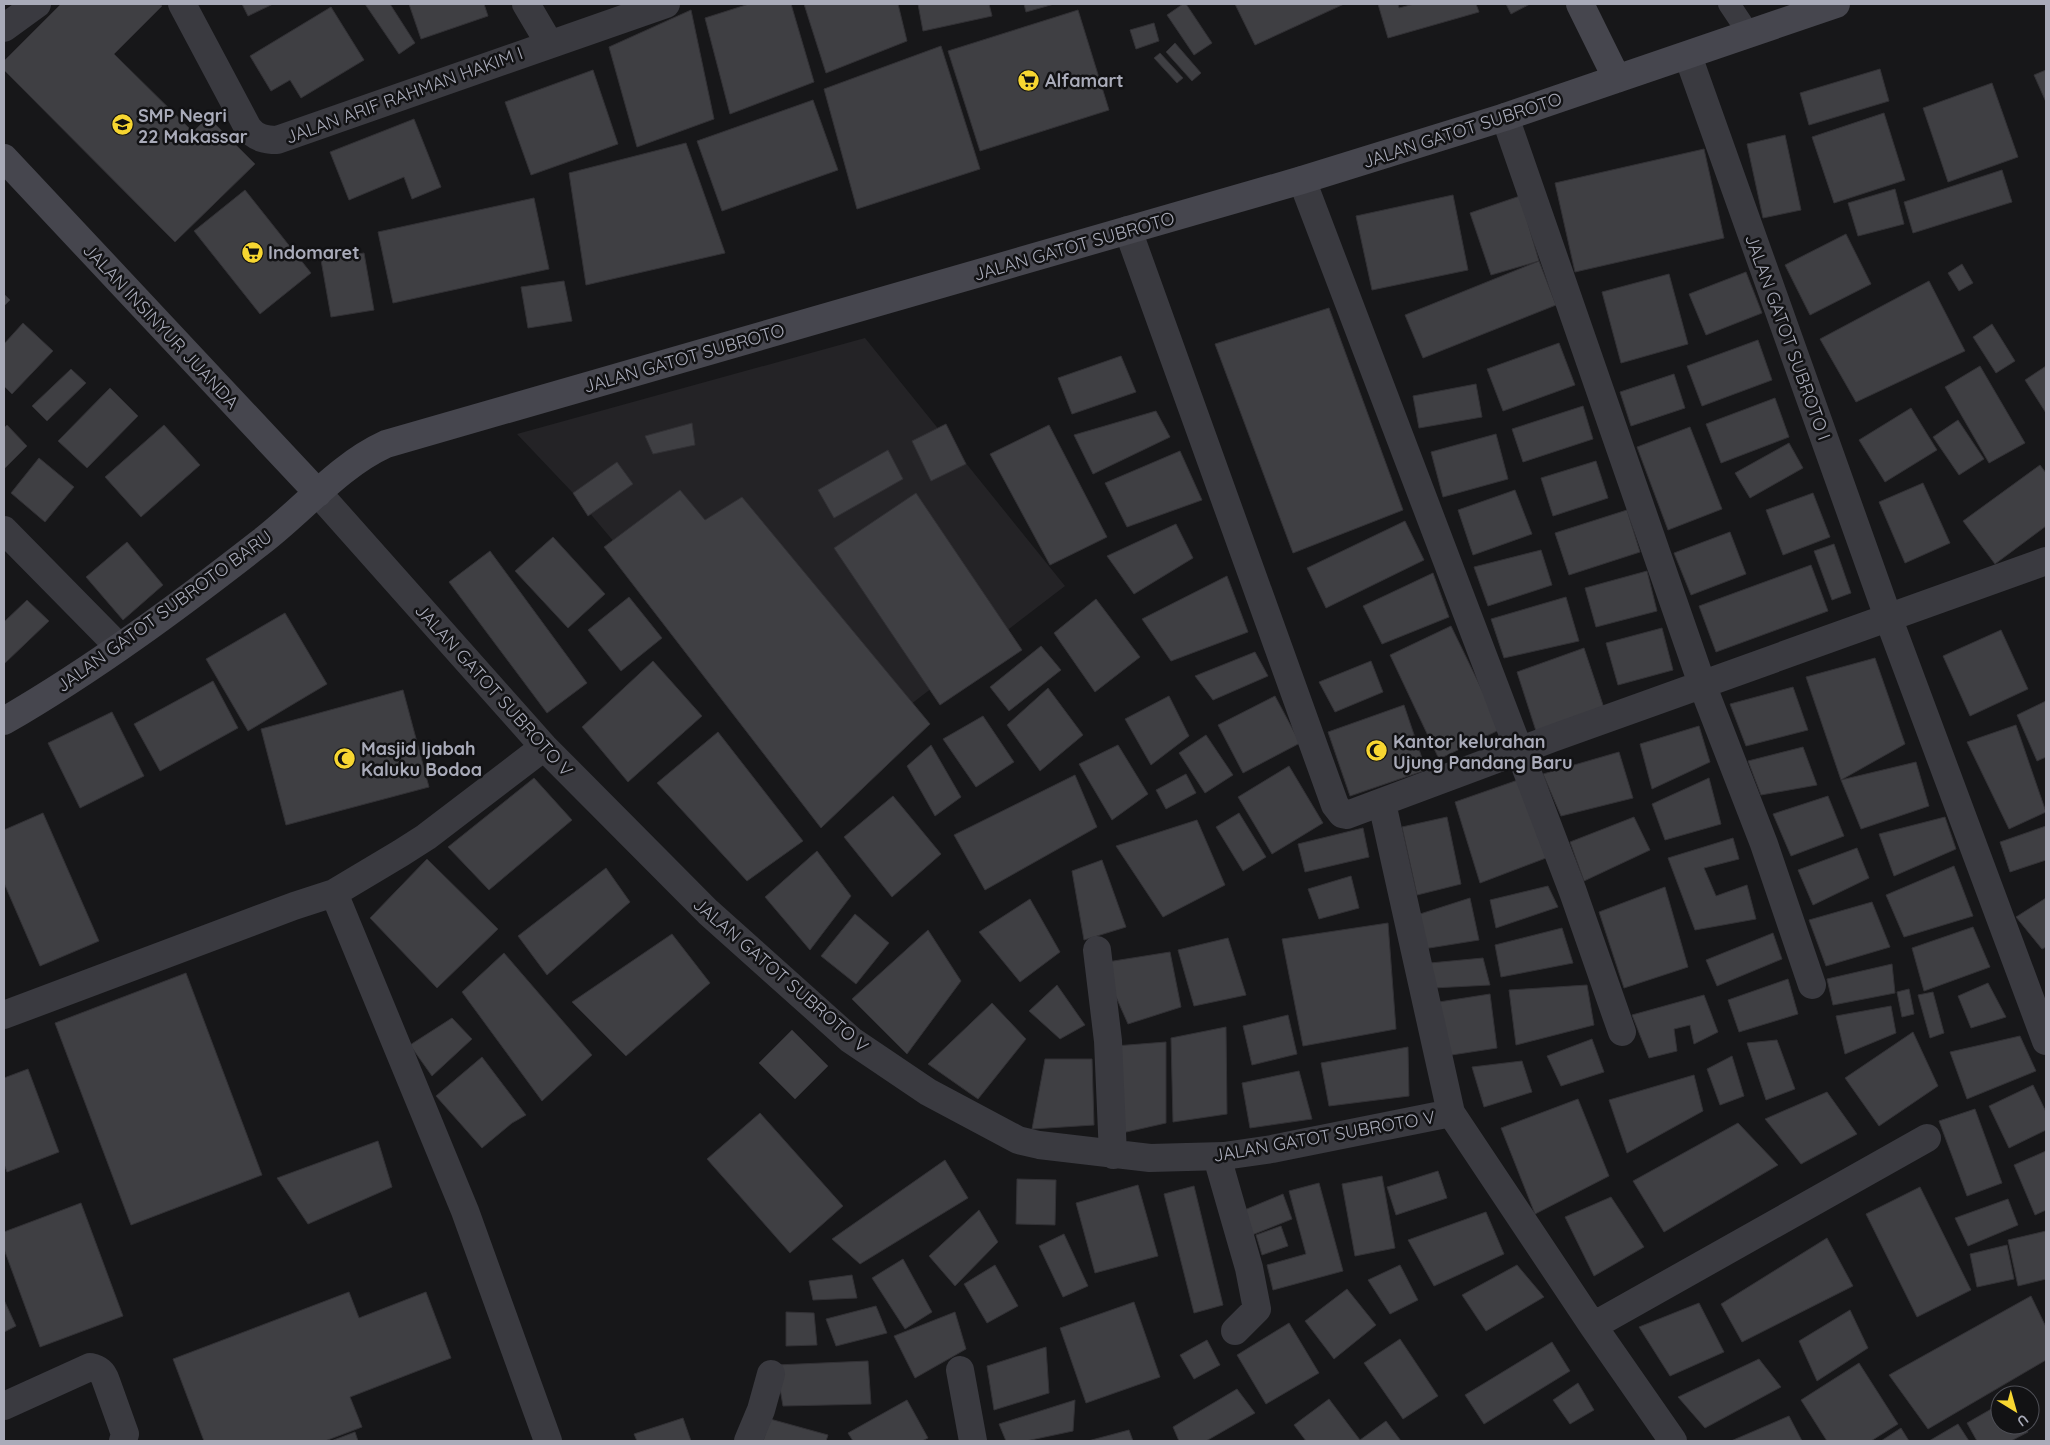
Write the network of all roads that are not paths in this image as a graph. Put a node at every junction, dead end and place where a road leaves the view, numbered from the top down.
1 (37, 4) edge
2 (182, 4) edge
3 (526, 4) edge
4 (666, 4) edge
5 (1580, 4) edge
6 (1729, 4) edge
7 (1836, 4) edge
8 (4, 28) edge
9 (1749, 34) junction
10 (549, 44) junction
11 (1688, 56) junction
12 (1617, 79) junction
13 (1505, 117) junction
14 (4, 158) edge
15 (1302, 180) junction
16 (1128, 230) junction
17 (318, 493) junction
18 (4, 530) edge
19 (2046, 561) edge
20 (1888, 617) junction
21 (119, 647) junction
22 (1702, 684) junction
23 (4, 721) edge
24 (544, 747) junction
25 (1518, 751) junction
26 (1382, 803) junction
27 (334, 893) junction
28 (1098, 950) dead end
29 (1812, 985) dead end
30 (4, 1015) edge
31 (1622, 1032) dead end
32 (2046, 1041) edge
33 (1451, 1114) junction
34 (1927, 1138) dead end
35 (1113, 1155) junction
36 (1217, 1157) junction
37 (1593, 1326) junction
38 (1235, 1331) dead end
39 (960, 1370) dead end
40 (771, 1374) dead end
41 (4, 1406) edge
42 (122, 1441) edge
43 (548, 1441) edge
44 (748, 1441) edge
45 (973, 1441) edge
46 (1673, 1441) edge

1 - 8 street
2 - 10 street, JALAN ARIF RAHMAN HAKIM I
3 - 10 street
4 - 10 street, JALAN ARIF RAHMAN HAKIM I
5 - 12 street
6 - 9 lane
7 - 9 street, JALAN GATOT SUBROTO
9 - 11 street, JALAN GATOT SUBROTO
11 - 12 street, JALAN GATOT SUBROTO
11 - 20 street, JALAN GATOT SUBROTO I
12 - 13 street, JALAN GATOT SUBROTO
13 - 15 street, JALAN GATOT SUBROTO
13 - 22 street
14 - 17 street, JALAN INSINYUR JUANDA
15 - 16 street, JALAN GATOT SUBROTO
15 - 25 street
16 - 17 street, JALAN GATOT SUBROTO
16 - 26 street
17 - 21 street, JALAN GATOT SUBROTO BARU
17 - 24 street, JALAN GATOT SUBROTO V
18 - 21 street
19 - 20 street
20 - 22 street
20 - 32 street, JALAN GATOT SUBROTO I
21 - 23 street, JALAN GATOT SUBROTO BARU
22 - 25 street
22 - 29 street
24 - 27 street
24 - 35 street, JALAN GATOT SUBROTO V
25 - 26 street
25 - 31 street
26 - 33 street
27 - 30 street
27 - 43 street
28 - 35 street
33 - 36 street, JALAN GATOT SUBROTO V
33 - 37 street
34 - 37 street
35 - 36 street, JALAN GATOT SUBROTO V
36 - 38 street
37 - 46 street
39 - 45 street
40 - 44 street
41 - 42 street

